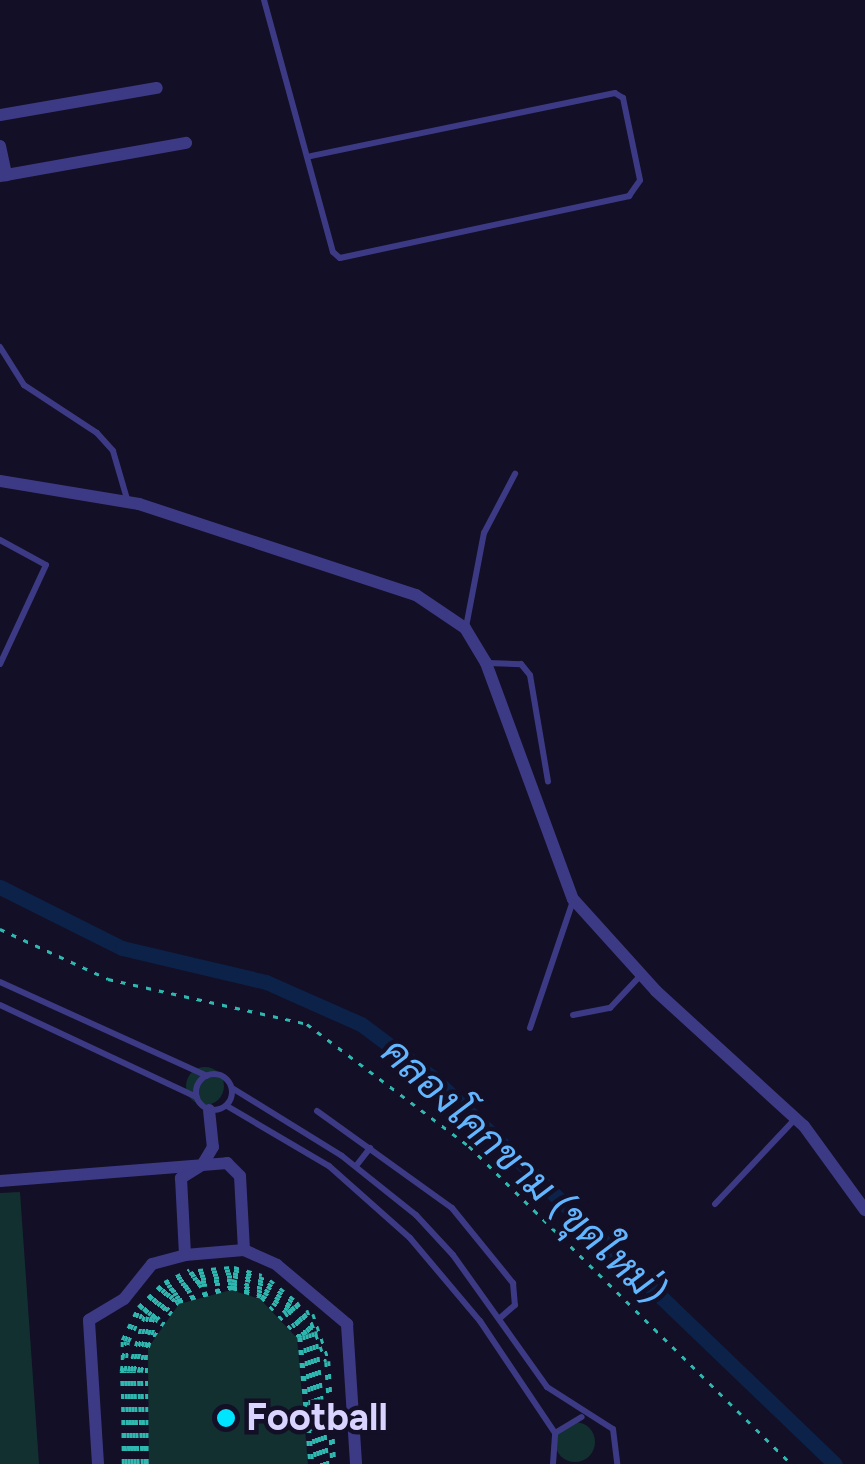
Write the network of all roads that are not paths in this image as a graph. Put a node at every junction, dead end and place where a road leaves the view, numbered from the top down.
1 (264, 0) edge
2 (156, 88) dead end
3 (0, 115) edge
4 (186, 143) dead end
5 (0, 146) edge
6 (310, 156) junction
7 (3, 176) edge
8 (0, 347) edge
9 (516, 474) dead end
10 (0, 481) edge
11 (127, 501) junction
12 (0, 540) edge
13 (465, 628) junction
14 (486, 663) junction
15 (0, 664) edge
16 (548, 781) dead end
17 (574, 899) junction
18 (641, 975) junction
19 (0, 982) edge
20 (0, 1005) edge
21 (573, 1015) dead end
22 (530, 1028) dead end
23 (206, 1076) junction
24 (232, 1088) junction
25 (196, 1097) junction
26 (219, 1109) junction
27 (316, 1111) dead end
28 (796, 1118) junction
29 (213, 1148) junction
30 (370, 1148) junction
31 (227, 1163) junction
32 (202, 1165) junction
33 (356, 1166) junction
34 (0, 1181) edge
35 (715, 1204) dead end
36 (865, 1210) edge
37 (244, 1250) junction
38 (185, 1255) junction
39 (500, 1318) junction
40 (584, 1416) junction
41 (555, 1433) junction
42 (619, 1463) edge
43 (98, 1464) edge
44 (356, 1464) edge
45 (554, 1464) edge

1 - 6 lane
2 - 3 street
4 - 7 street
5 - 7 street
6 - 6 lane
8 - 11 lane
9 - 13 lane
10 - 11 street
11 - 13 street
12 - 15 lane
13 - 14 street
14 - 16 lane
14 - 17 street
17 - 18 street
17 - 22 lane
18 - 21 lane
18 - 28 street
19 - 23 lane
20 - 25 lane
23 - 24 lane
23 - 25 lane
24 - 26 lane
24 - 33 lane
25 - 26 lane
26 - 29 street
26 - 41 lane
27 - 30 lane
28 - 35 lane
28 - 36 street
29 - 31 street
29 - 32 street
30 - 33 lane
30 - 39 lane
31 - 32 street
31 - 37 street
32 - 34 street
32 - 38 street
33 - 39 lane
37 - 38 street
37 - 44 street
38 - 43 street
39 - 40 lane
40 - 41 lane
40 - 42 lane
41 - 45 lane

